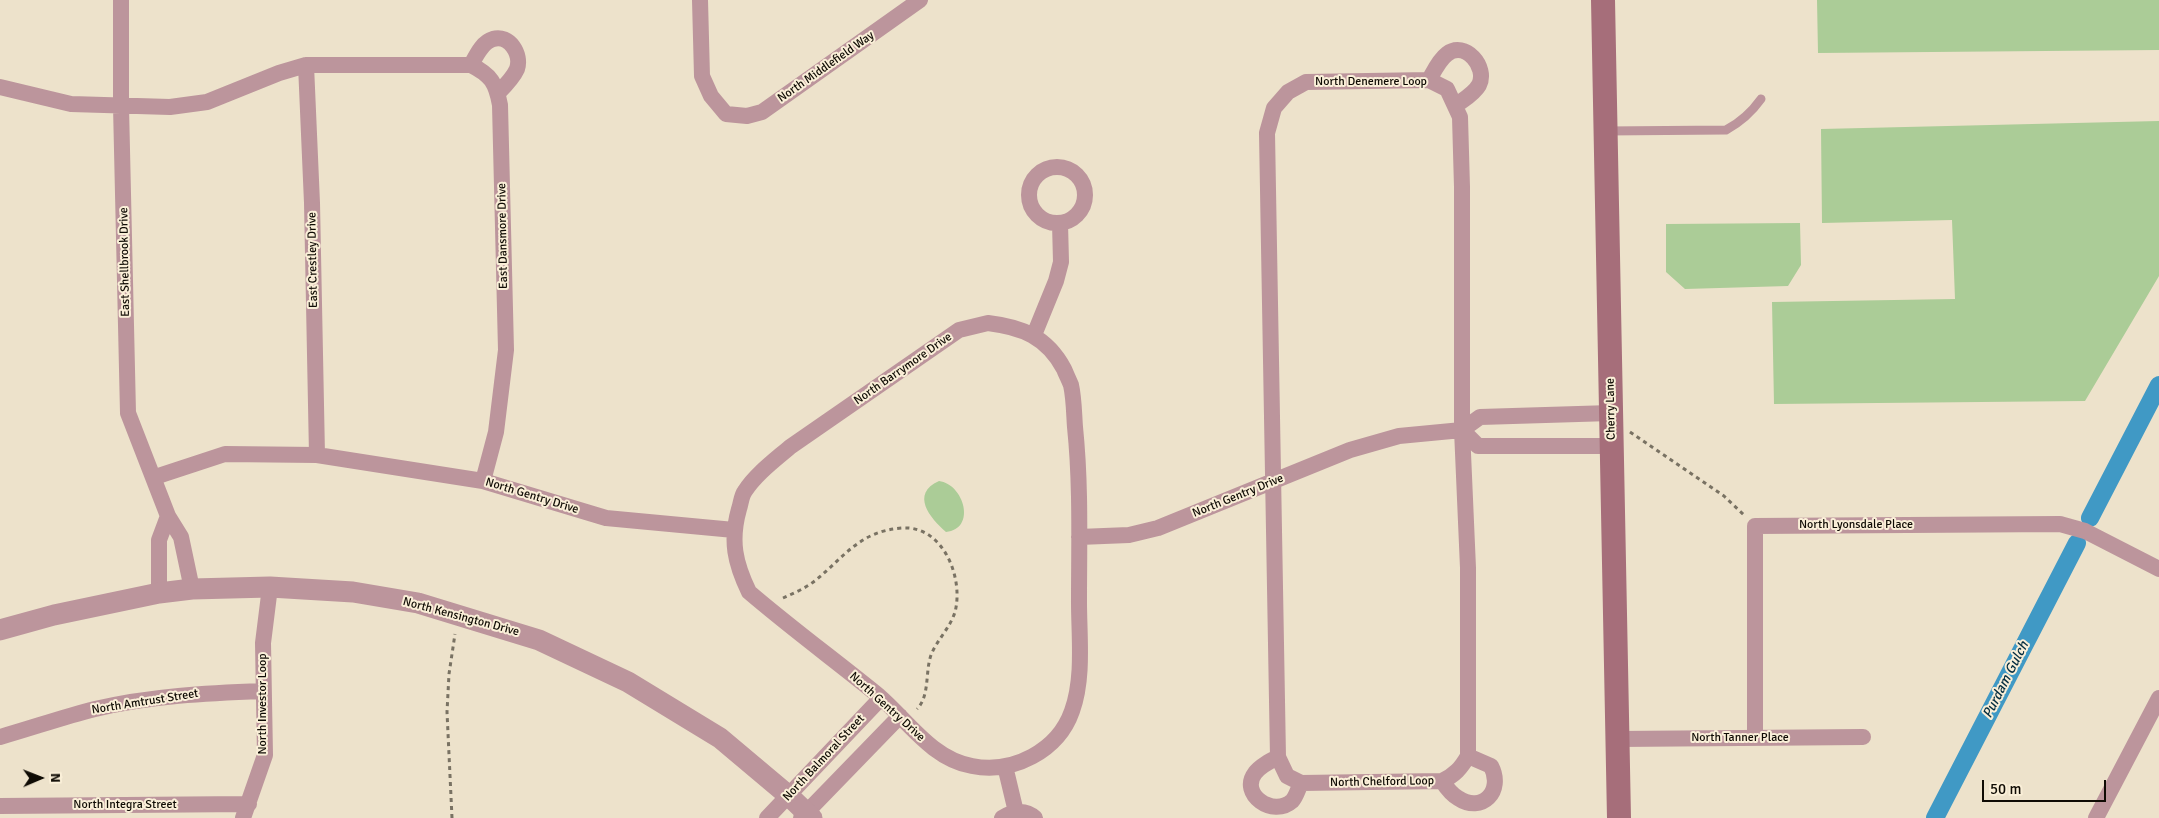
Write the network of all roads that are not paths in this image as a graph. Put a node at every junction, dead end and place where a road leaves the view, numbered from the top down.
1 (121, 0) edge
2 (700, 0) edge
3 (920, 0) edge
4 (1603, 0) edge
5 (306, 65) junction
6 (471, 65) junction
7 (1429, 80) junction
8 (0, 87) edge
9 (498, 93) junction
10 (1761, 99) dead end
11 (121, 106) junction
12 (1455, 106) junction
13 (1605, 131) junction
14 (1060, 223) dead end
15 (1034, 335) junction
16 (1462, 430) junction
17 (1612, 430) junction
18 (317, 455) junction
19 (155, 477) junction
20 (483, 481) junction
21 (1274, 482) junction
22 (168, 516) junction
23 (734, 530) junction
24 (1079, 538) junction
25 (2159, 569) edge
26 (270, 586) junction
27 (192, 589) junction
28 (159, 593) junction
29 (0, 630) edge
30 (263, 690) junction
31 (880, 698) junction
32 (2159, 698) edge
33 (900, 716) junction
34 (0, 738) edge
35 (1755, 738) junction
36 (1863, 738) dead end
37 (1618, 739) junction
38 (1468, 756) junction
39 (1278, 757) junction
40 (1005, 766) junction
41 (1442, 781) junction
42 (1301, 783) junction
43 (789, 796) junction
44 (0, 806) edge
45 (246, 811) edge
46 (1009, 815) edge
47 (806, 816) edge
48 (767, 818) edge
49 (1035, 818) edge
50 (1619, 818) edge
51 (2096, 818) edge

1 - 11 street, East Shellbrook Drive
2 - 3 street, North Middlefield Way
4 - 13 main road, Cherry Lane
5 - 6 street
5 - 11 street
5 - 18 street, East Crestley Drive
6 - 9 street, East Dansmore Drive
6 - 9 street
7 - 12 street, North Denemere Loop
7 - 12 street
7 - 21 street, North Denemere Loop
8 - 11 street
9 - 20 street, East Dansmore Drive
10 - 13 lane
11 - 19 street, East Shellbrook Drive
12 - 16 street, North Denemere Loop
13 - 17 main road, Cherry Lane
14 - 15 street
15 - 23 street, North Barrymore Drive
15 - 24 street, North Barrymore Drive
16 - 17 street, North Gentry Drive
16 - 17 street
16 - 21 street, North Gentry Drive
16 - 38 street
17 - 37 main road, Cherry Lane
18 - 19 street, North Gentry Drive
18 - 20 street, North Gentry Drive
19 - 22 street, East Shellbrook Drive
20 - 23 street, North Gentry Drive
21 - 24 street, North Gentry Drive
21 - 39 street
22 - 27 street, East Shellbrook Drive
22 - 28 street
23 - 31 street, North Gentry Drive
24 - 40 street, North Gentry Drive
25 - 35 street, North Lyonsdale Place
26 - 27 street, North Kensington Drive
26 - 30 street, North Investor Loop
26 - 43 street, North Kensington Drive
27 - 28 street, North Kensington Drive
28 - 29 street, North Kensington Drive
30 - 34 street, North Amtrust Street
30 - 45 street, North Investor Loop
31 - 33 street, North Gentry Drive
31 - 43 street, North Balmoral Street
32 - 51 street
33 - 40 street, North Gentry Drive
33 - 47 street, North Balmoral Street
35 - 36 street, North Tanner Place
35 - 37 street, North Tanner Place
37 - 50 main road, Cherry Lane
38 - 41 street, North Chelford Loop
38 - 41 street
39 - 42 street
39 - 42 street
40 - 46 street
41 - 42 street, North Chelford Loop
43 - 47 street, North Kensington Drive
43 - 48 street, North Balmoral Street
44 - 45 street, North Integra Street
46 - 49 street

